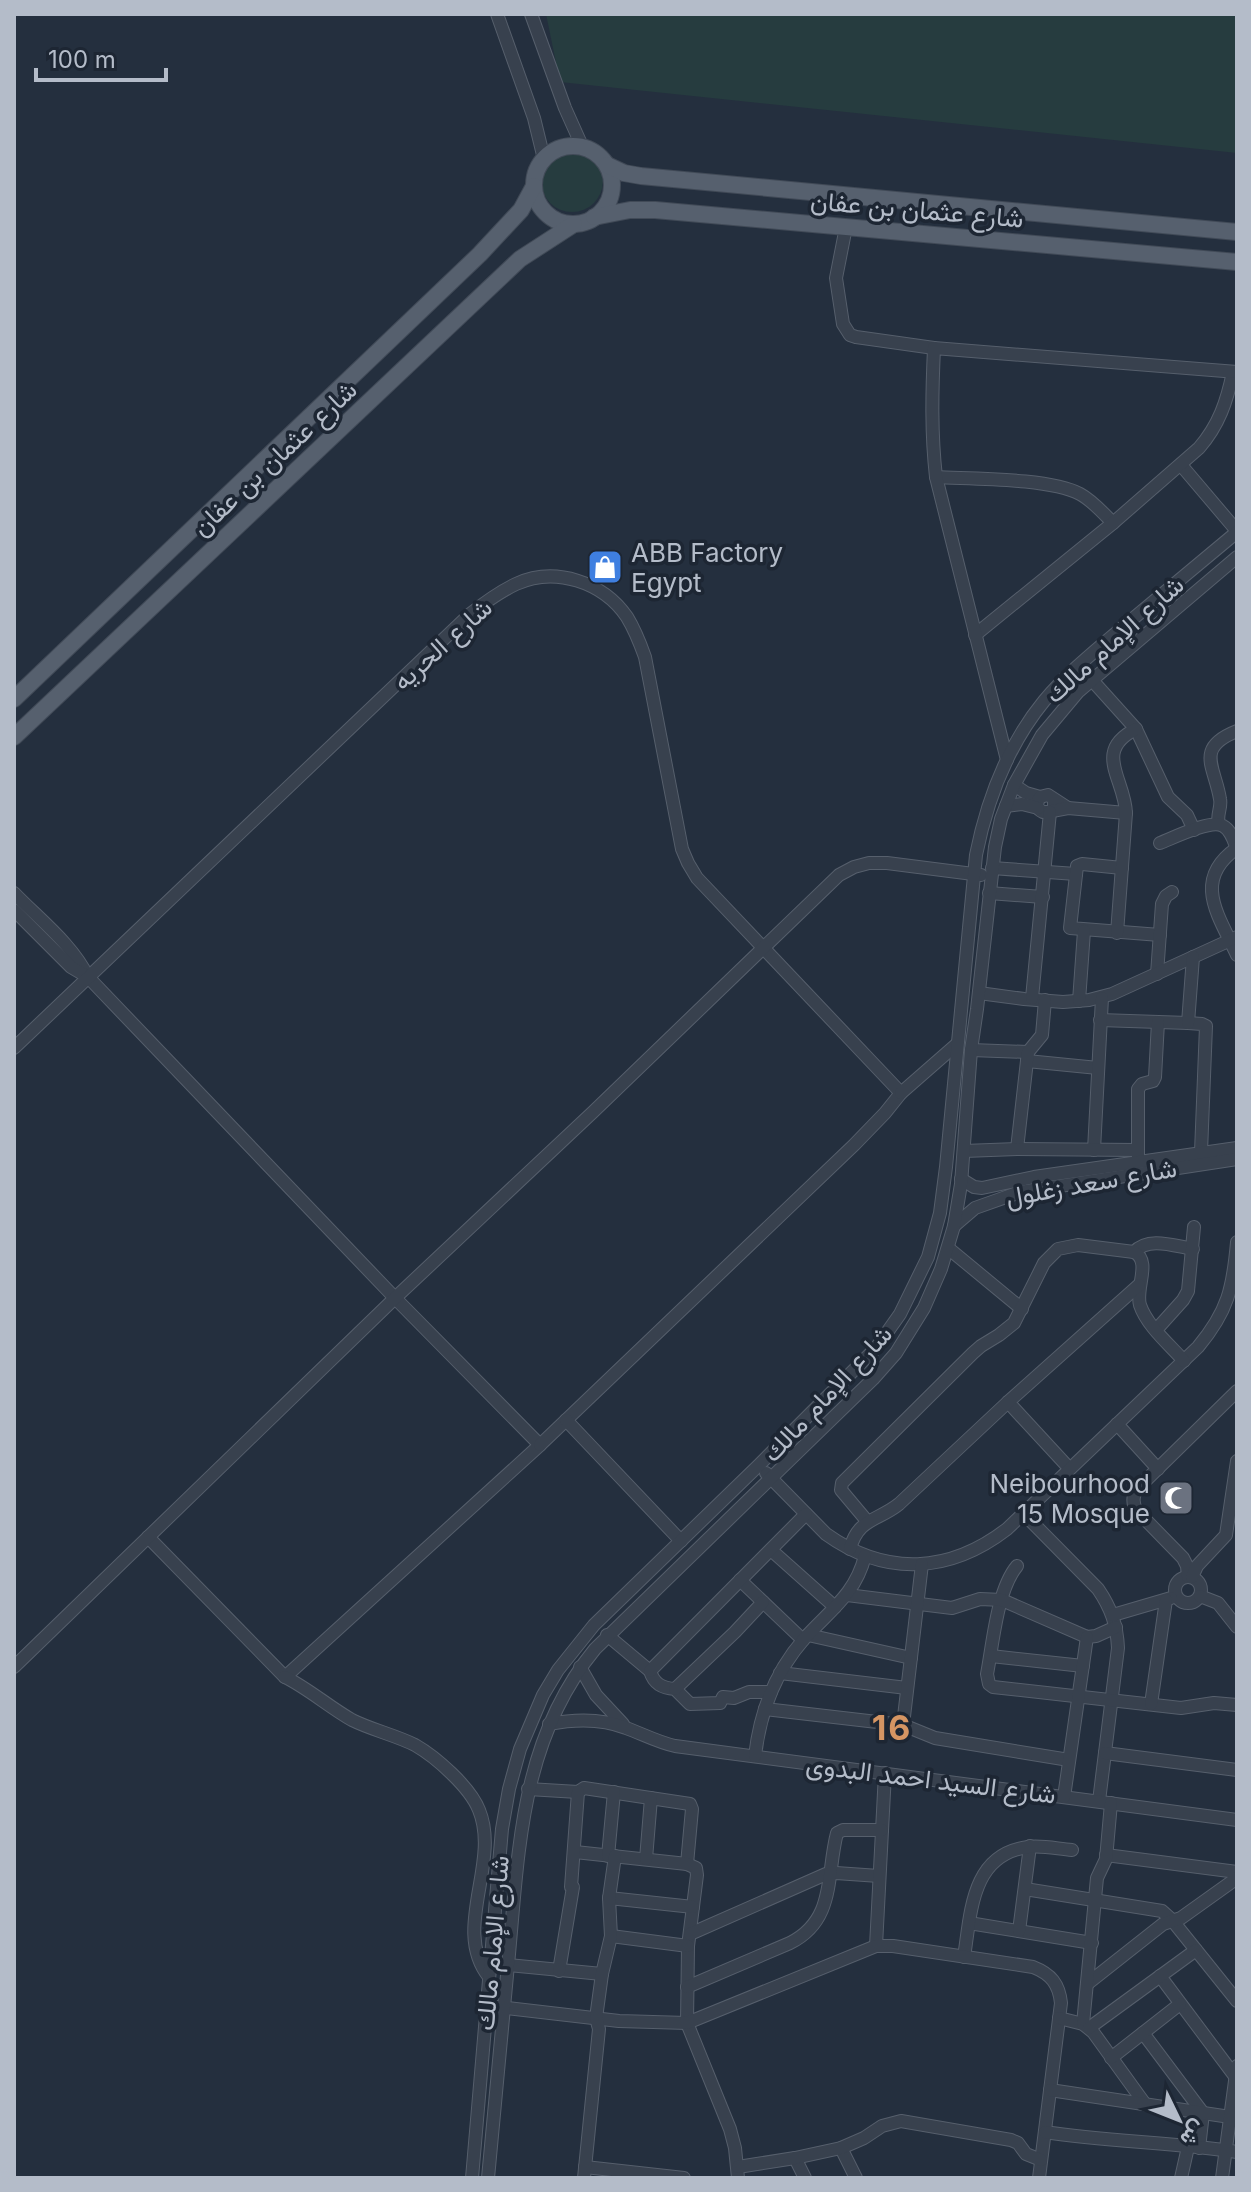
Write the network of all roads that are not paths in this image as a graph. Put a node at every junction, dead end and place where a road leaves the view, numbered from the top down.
1 (497, 14) edge
2 (531, 14) edge
3 (582, 146) junction
4 (544, 159) junction
5 (607, 165) junction
6 (534, 186) junction
7 (594, 217) junction
8 (574, 224) junction
9 (846, 227) junction
10 (1237, 232) edge
11 (1237, 262) edge
12 (934, 348) junction
13 (1235, 372) edge
14 (1181, 465) junction
15 (936, 477) junction
16 (1113, 523) junction
17 (1237, 532) edge
18 (1237, 557) edge
19 (975, 635) junction
20 (1091, 679) junction
21 (14, 699) edge
22 (1136, 729) junction
23 (1234, 732) edge
24 (14, 737) edge
25 (1237, 747) edge
26 (1007, 760) junction
27 (1014, 785) junction
28 (1006, 806) junction
29 (1047, 806) junction
30 (1126, 813) junction
31 (1219, 824) junction
32 (1194, 830) junction
33 (1160, 843) dead end
34 (1237, 848) edge
35 (1122, 868) junction
36 (992, 872) junction
37 (1045, 872) junction
38 (974, 874) junction
39 (1076, 874) junction
40 (1172, 892) dead end
41 (14, 893) edge
42 (989, 893) junction
43 (1043, 897) junction
44 (14, 910) edge
45 (1084, 931) junction
46 (1117, 933) junction
47 (1160, 935) junction
48 (1234, 939) edge
49 (763, 947) junction
50 (1237, 955) edge
51 (1193, 957) junction
52 (966, 963) junction
53 (982, 964) junction
54 (1157, 974) junction
55 (88, 977) junction
56 (979, 993) junction
57 (1102, 998) junction
58 (1038, 999) junction
59 (1079, 1001) junction
60 (961, 1009) junction
61 (977, 1009) junction
62 (1100, 1020) junction
63 (1158, 1022) junction
64 (1188, 1023) junction
65 (957, 1044) junction
66 (14, 1048) edge
67 (971, 1050) junction
68 (1028, 1056) junction
69 (1098, 1068) junction
70 (901, 1093) junction
71 (1237, 1148) edge
72 (1017, 1149) junction
73 (1094, 1150) junction
74 (964, 1151) junction
75 (1201, 1152) junction
76 (1138, 1156) junction
77 (1237, 1159) edge
78 (961, 1179) junction
79 (954, 1226) junction
80 (1194, 1227) dead end
81 (1237, 1242) edge
82 (948, 1248) junction
83 (1193, 1249) junction
84 (1134, 1252) junction
85 (1236, 1279) edge
86 (1139, 1285) junction
87 (395, 1298) junction
88 (1022, 1309) junction
89 (1156, 1330) junction
90 (1184, 1361) junction
91 (1237, 1391) edge
92 (1008, 1402) junction
93 (566, 1420) junction
94 (1117, 1424) junction
95 (540, 1445) junction
96 (1237, 1461) edge
97 (759, 1465) junction
98 (1069, 1468) junction
99 (1158, 1469) junction
100 (772, 1478) junction
101 (1023, 1513) junction
102 (806, 1514) junction
103 (867, 1521) junction
104 (148, 1537) junction
105 (681, 1541) junction
106 (850, 1549) junction
107 (771, 1550) junction
108 (865, 1556) junction
109 (922, 1564) junction
110 (1017, 1566) dead end
111 (1190, 1577) junction
112 (740, 1580) junction
113 (847, 1595) junction
114 (1200, 1596) junction
115 (1171, 1598) junction
116 (1002, 1600) junction
117 (763, 1602) junction
118 (917, 1604) junction
119 (835, 1607) junction
120 (1115, 1621) junction
121 (1237, 1627) edge
122 (607, 1635) junction
123 (806, 1637) junction
124 (1087, 1637) junction
125 (991, 1656) junction
126 (911, 1658) junction
127 (1083, 1666) junction
128 (14, 1667) edge
129 (580, 1667) junction
130 (650, 1671) junction
131 (780, 1673) junction
132 (285, 1677) junction
133 (907, 1688) junction
134 (675, 1689) junction
135 (771, 1692) junction
136 (1079, 1697) junction
137 (1111, 1700) junction
138 (1151, 1704) junction
139 (1237, 1704) edge
140 (765, 1709) junction
141 (549, 1724) junction
142 (903, 1725) junction
143 (628, 1729) junction
144 (1105, 1753) junction
145 (755, 1756) junction
146 (1069, 1760) junction
147 (1237, 1770) edge
148 (885, 1773) junction
149 (528, 1789) junction
150 (578, 1792) junction
151 (614, 1792) junction
152 (1064, 1797) junction
153 (651, 1798) junction
154 (1105, 1802) junction
155 (1237, 1820) edge
156 (882, 1830) junction
157 (1030, 1846) junction
158 (1072, 1850) dead end
159 (575, 1852) junction
160 (1106, 1855) junction
161 (612, 1856) junction
162 (646, 1859) junction
163 (687, 1864) junction
164 (1237, 1872) edge
165 (830, 1873) junction
166 (879, 1876) junction
167 (1237, 1878) edge
168 (1025, 1889) junction
169 (609, 1898) junction
170 (1095, 1900) junction
171 (693, 1907) junction
172 (1172, 1920) junction
173 (969, 1923) junction
174 (1019, 1931) junction
175 (611, 1936) junction
176 (689, 1940) junction
177 (1092, 1943) junction
178 (876, 1946) junction
179 (1196, 1950) junction
180 (964, 1957) junction
181 (508, 1965) junction
182 (559, 1971) junction
183 (602, 1974) junction
184 (1160, 1976) junction
185 (489, 1977) junction
186 (1087, 1984) junction
187 (687, 1987) junction
188 (1237, 2001) edge
189 (1180, 2004) junction
190 (487, 2005) junction
191 (504, 2007) junction
192 (596, 2018) junction
193 (1059, 2018) junction
194 (687, 2023) junction
195 (1086, 2026) junction
196 (1143, 2033) junction
197 (1111, 2058) junction
198 (1236, 2075) edge
199 (1050, 2090) junction
200 (1145, 2104) junction
201 (1203, 2113) junction
202 (1230, 2117) junction
203 (1045, 2132) junction
204 (1194, 2147) junction
205 (841, 2148) junction
206 (1231, 2151) edge
207 (795, 2158) junction
208 (1041, 2160) junction
209 (584, 2172) edge
210 (738, 2173) edge
211 (632, 2175) edge
212 (472, 2178) edge
213 (488, 2178) edge
214 (684, 2178) edge
215 (805, 2178) edge
216 (856, 2178) edge
217 (1039, 2178) edge
218 (1181, 2178) edge
219 (1222, 2178) edge

1 - 4 street
2 - 3 street
3 - 4 main road
3 - 5 main road
4 - 6 main road
5 - 7 main road
5 - 10 main road, شارع عثمان بن عفان
6 - 8 main road
6 - 21 main road, شارع عثمان بن عفان
7 - 8 main road
7 - 9 main road, شارع عثمان بن عفان
8 - 24 main road, شارع عثمان بن عفان
9 - 11 main road, شارع عثمان بن عفان
9 - 12 street
12 - 13 street
12 - 15 street
13 - 14 street
14 - 16 street
14 - 17 street
15 - 16 street
15 - 19 street
16 - 19 street
17 - 26 street, شارع الإمام مالك
18 - 20 street, شارع الإمام مالك
19 - 26 street
20 - 22 street
20 - 27 street, شارع الإمام مالك
22 - 30 street
22 - 32 street
23 - 25 street
23 - 31 street
26 - 38 street, شارع الإمام مالك
27 - 28 street, شارع الإمام مالك
27 - 29 street
28 - 29 street
28 - 36 street, شارع الإمام مالك
29 - 30 street
29 - 37 street
30 - 35 street
31 - 32 street
31 - 34 street
32 - 33 street
34 - 48 street
35 - 39 street
35 - 46 street
36 - 37 street
36 - 38 street
36 - 42 street, شارع الإمام مالك
37 - 39 street
37 - 43 street
38 - 49 street
38 - 52 street, شارع الإمام مالك
39 - 45 street
40 - 47 street
41 - 55 street
42 - 43 street
42 - 53 street, شارع الإمام مالك
43 - 58 street
44 - 55 street
45 - 46 street
45 - 59 street
46 - 47 street
47 - 54 street
48 - 50 street
48 - 51 street
49 - 55 street, شارع الحريه
49 - 70 street, شارع الحريه
49 - 87 street
51 - 54 street
51 - 64 street
52 - 53 street
52 - 60 street, شارع الإمام مالك
53 - 56 street, شارع الإمام مالك
54 - 57 street
55 - 66 street, شارع الحريه
55 - 87 street
56 - 58 street
56 - 61 street, شارع الإمام مالك
57 - 59 street
57 - 62 street
58 - 59 street
58 - 68 street
60 - 61 street
60 - 65 street, شارع الإمام مالك
61 - 67 street, شارع الإمام مالك
62 - 63 street
62 - 69 street
63 - 64 street
63 - 76 street
64 - 75 street
65 - 70 street
65 - 97 street, شارع الإمام مالك
67 - 68 street
67 - 74 street, شارع الإمام مالك
68 - 69 street
68 - 72 street
69 - 73 street
70 - 93 street
71 - 75 street, شارع سعد زغلول
72 - 73 street
72 - 74 street
73 - 76 street
74 - 78 street, شارع الإمام مالك
75 - 76 street, شارع سعد زغلول
76 - 78 street, شارع سعد زغلول
77 - 79 street, شارع سعد زغلول
78 - 79 street, شارع الإمام مالك
79 - 82 street, شارع الإمام مالك
80 - 83 street
81 - 85 street
82 - 88 street
82 - 100 street, شارع الإمام مالك
83 - 84 street
83 - 89 street
84 - 86 street
84 - 88 street
85 - 90 street
86 - 89 street
86 - 92 street
87 - 95 street
87 - 104 street
88 - 103 street
89 - 90 street
90 - 94 street
91 - 99 street
92 - 98 street
92 - 103 street
93 - 95 street
93 - 105 street
94 - 98 street
94 - 99 street
95 - 132 street
96 - 111 street
97 - 100 street
97 - 105 street, شارع الإمام مالك
98 - 101 street
99 - 111 street
100 - 102 street
100 - 122 street, شارع الإمام مالك
101 - 109 street
101 - 120 street
102 - 106 street
102 - 107 street
103 - 106 street
104 - 128 street
104 - 132 street
105 - 185 street, شارع الإمام مالك
106 - 108 street
107 - 112 street
107 - 119 street
108 - 109 street
108 - 113 street
109 - 118 street
110 - 116 street
111 - 114 street
111 - 115 street
112 - 117 street
112 - 130 street
113 - 118 street
113 - 119 street
114 - 115 street
114 - 121 street
115 - 120 street
115 - 138 street
116 - 118 street
116 - 124 street
116 - 125 street
117 - 123 street
117 - 134 street
118 - 126 street
119 - 123 street
120 - 124 street
120 - 137 street
122 - 129 street, شارع الإمام مالك
122 - 130 street
123 - 126 street
123 - 131 street
124 - 127 street
125 - 127 street
125 - 136 street
126 - 133 street
127 - 136 street
129 - 141 street, شارع الإمام مالك
129 - 143 street, شارع السيد احمد البدوى
130 - 134 street
131 - 133 street
131 - 135 street
132 - 185 street
133 - 142 street
134 - 135 street
135 - 140 street
136 - 137 street
136 - 146 street
137 - 138 street
137 - 144 street
138 - 139 street
140 - 142 street
140 - 145 street
141 - 143 street, شارع السيد احمد البدوى
141 - 149 street, شارع الإمام مالك
142 - 146 street
143 - 145 street, شارع السيد احمد البدوى
144 - 147 street
144 - 154 street
145 - 148 street, شارع السيد احمد البدوى
146 - 152 street
148 - 152 street, شارع السيد احمد البدوى
148 - 156 street
149 - 150 street
149 - 181 street, شارع الإمام مالك
150 - 151 street
150 - 159 street
151 - 153 street
151 - 161 street
152 - 154 street, شارع السيد احمد البدوى
153 - 162 street
153 - 163 street
154 - 155 street, شارع السيد احمد البدوى
154 - 160 street
156 - 165 street
156 - 166 street
157 - 158 street
157 - 168 street
157 - 173 street
159 - 161 street
159 - 182 street
160 - 164 street
160 - 170 street
161 - 162 street
161 - 169 street
162 - 163 street
163 - 171 street
165 - 166 street
165 - 176 street
165 - 187 street
166 - 178 street
167 - 172 street
168 - 170 street
168 - 174 street
169 - 171 street
169 - 175 street
170 - 172 street
170 - 177 street
171 - 176 street
172 - 179 street
172 - 186 street
173 - 174 street
173 - 180 street
174 - 177 street
175 - 176 street
175 - 183 street
176 - 187 street
177 - 186 street
178 - 180 street
178 - 194 street
179 - 184 street
179 - 188 street
180 - 193 street
181 - 182 street
181 - 191 street, شارع الإمام مالك
182 - 183 street
183 - 192 street
184 - 189 street
184 - 195 street
185 - 190 street, شارع الإمام مالك
186 - 195 street
187 - 194 street
189 - 196 street
189 - 198 street
190 - 191 street
190 - 212 street, شارع الإمام مالك
191 - 192 street
191 - 213 street, شارع الإمام مالك
192 - 194 street
192 - 209 street
193 - 195 street
193 - 199 street
194 - 210 street
195 - 197 street
196 - 197 street
196 - 201 street
197 - 200 street
198 - 202 street
199 - 200 street
199 - 203 street
200 - 201 street
201 - 202 street
201 - 204 street
202 - 206 street
203 - 204 street
203 - 208 street
204 - 206 street
204 - 218 street
205 - 207 street
205 - 208 street
205 - 216 street
206 - 219 street
207 - 210 street
207 - 215 street
208 - 217 street
209 - 211 street
211 - 214 street

